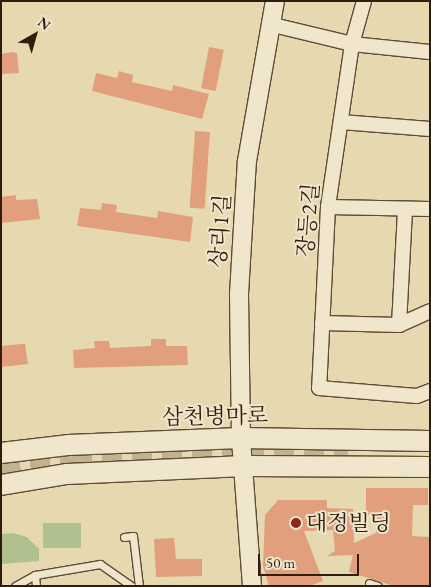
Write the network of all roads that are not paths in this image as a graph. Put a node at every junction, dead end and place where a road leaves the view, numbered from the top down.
1 (275, 1) edge
2 (364, 1) edge
3 (268, 24) junction
4 (352, 44) junction
5 (430, 52) edge
6 (341, 122) junction
7 (430, 129) edge
8 (328, 207) junction
9 (404, 209) junction
10 (430, 209) edge
11 (430, 311) edge
12 (322, 323) junction
13 (399, 325) junction
14 (423, 394) edge
15 (241, 438) junction
16 (430, 441) edge
17 (1, 453) edge
18 (245, 466) junction
19 (430, 467) edge
20 (1, 485) edge
21 (124, 537) dead end
22 (35, 575) junction
23 (369, 583) dead end
24 (15, 586) edge
25 (36, 586) edge
26 (132, 586) edge
27 (139, 586) edge
28 (252, 586) edge
29 (378, 586) edge

1 - 3 street, 상리1길
2 - 4 street, 장등2길
3 - 4 street
3 - 15 street, 상리1길
4 - 5 street
4 - 6 street, 장등2길
6 - 7 street
6 - 8 street, 장등2길
8 - 9 street
8 - 12 street, 장등2길
9 - 10 street
9 - 13 street
11 - 13 street
12 - 13 street
12 - 14 street, 장등2길
15 - 16 main road, 삼천병마로
15 - 17 main road, 삼천병마로
15 - 18 street, 상리1길
18 - 19 main road
18 - 20 main road
18 - 28 street
21 - 27 lane
22 - 24 lane
22 - 25 lane
22 - 26 lane
23 - 29 lane

